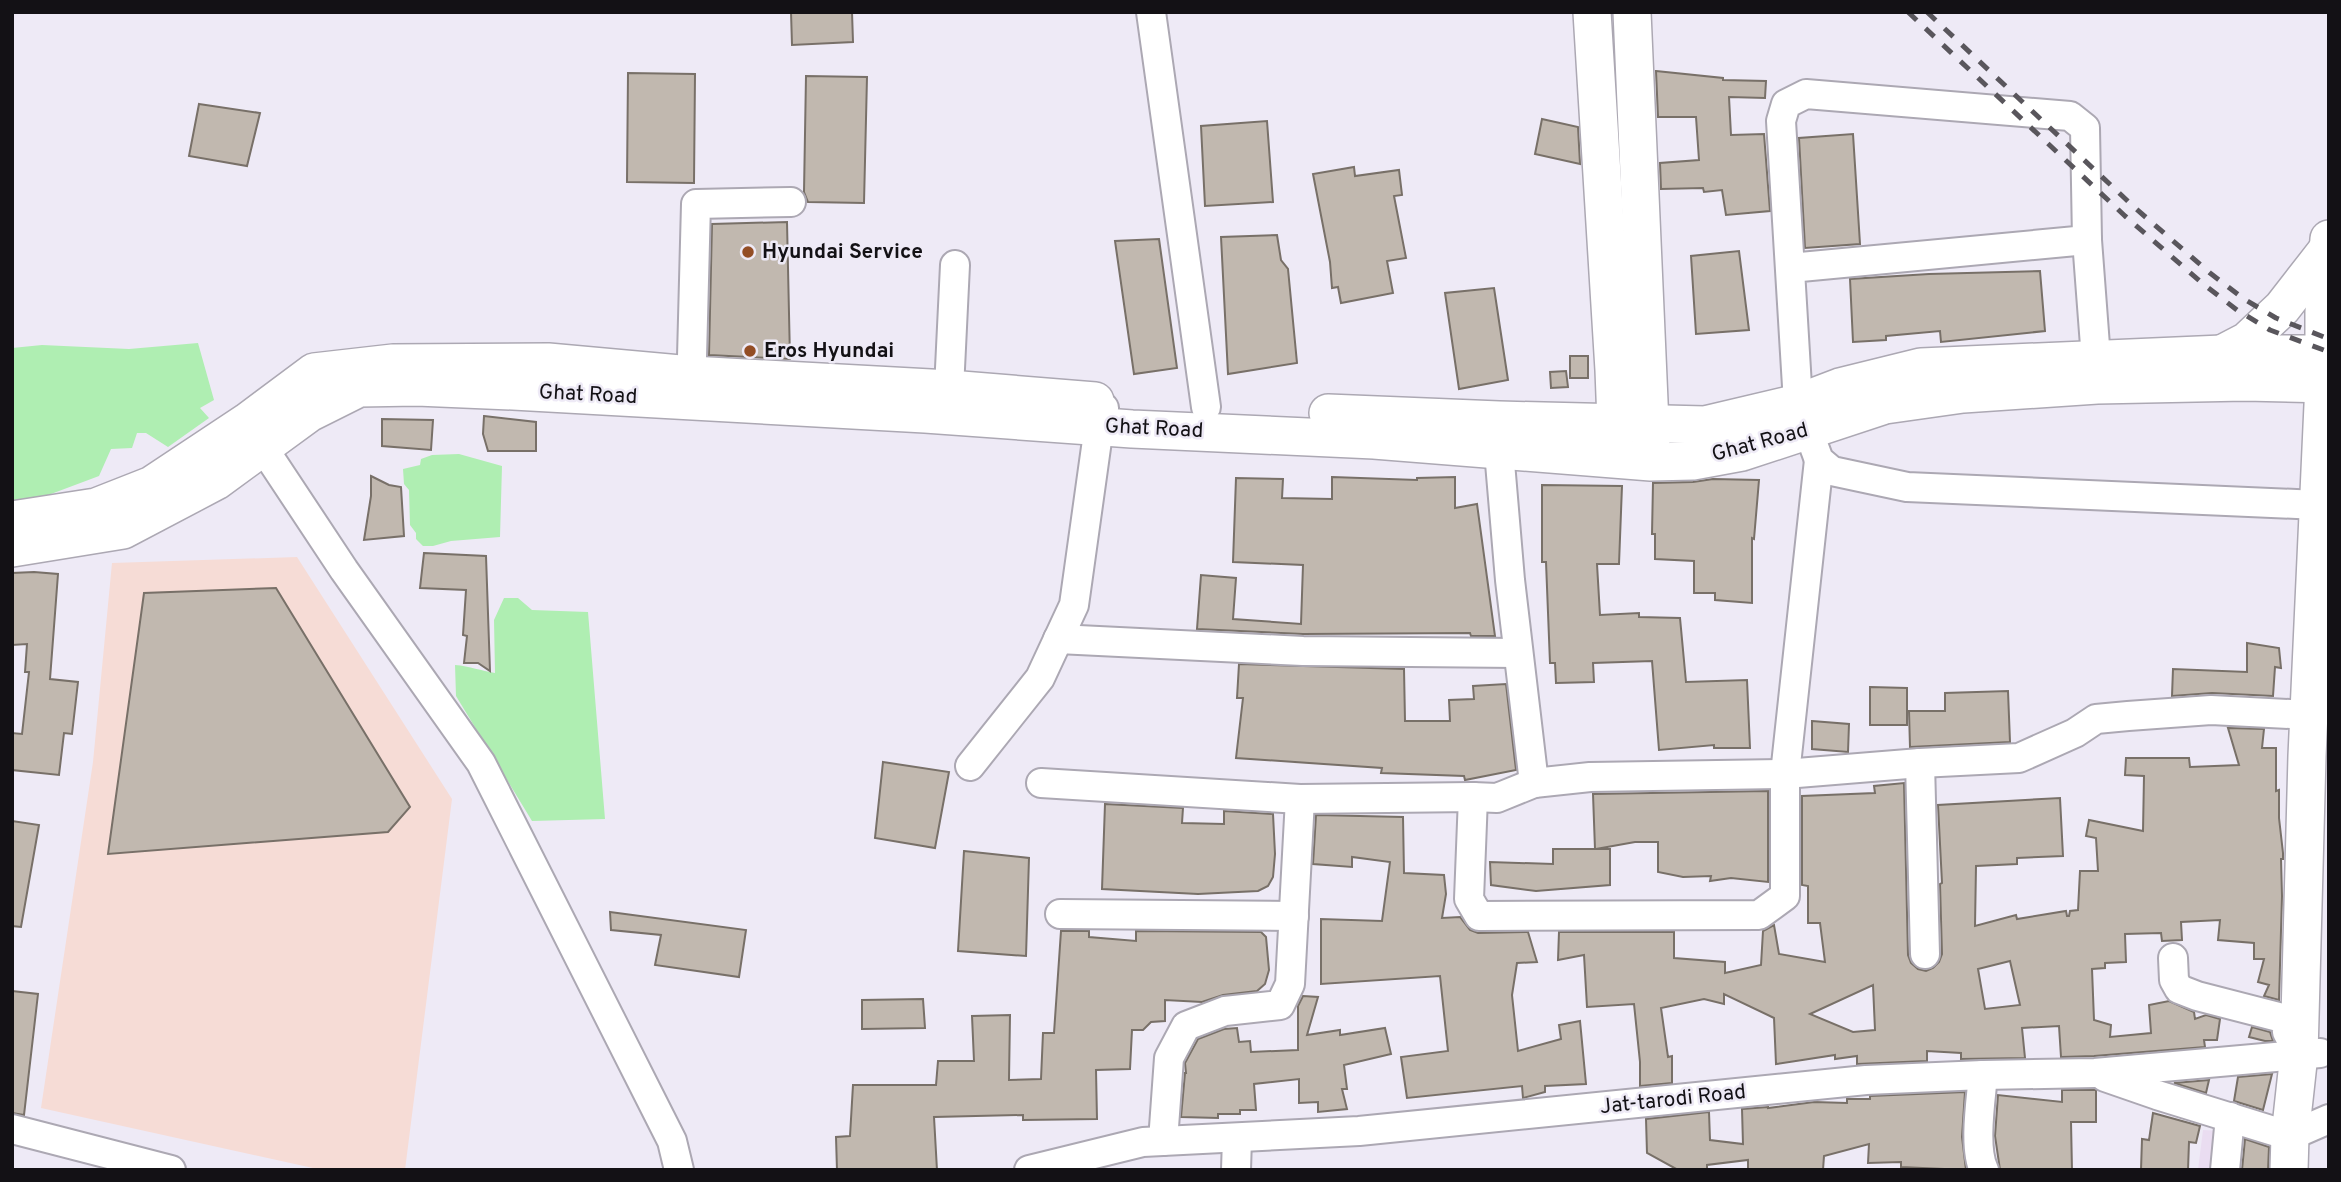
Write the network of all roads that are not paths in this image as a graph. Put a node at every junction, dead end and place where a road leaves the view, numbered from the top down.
1 (1151, 12) edge
2 (1592, 12) edge
3 (1632, 12) edge
4 (791, 202) dead end
5 (2329, 239) edge
6 (2087, 240) junction
7 (2328, 249) edge
8 (955, 265) dead end
9 (1790, 268) junction
10 (2222, 354) junction
11 (2096, 359) junction
12 (2326, 369) edge
13 (1614, 370) junction
14 (1649, 382) junction
15 (691, 388) junction
16 (947, 402) junction
17 (1206, 407) junction
18 (1102, 414) junction
19 (1577, 421) junction
20 (1705, 425) junction
21 (1809, 431) junction
22 (254, 435) junction
23 (1626, 435) junction
24 (1499, 451) junction
25 (2318, 505) junction
26 (12, 520) edge
27 (12, 548) edge
28 (2321, 637) edge
29 (1058, 639) junction
30 (1518, 653) junction
31 (2309, 715) junction
32 (1920, 763) junction
33 (970, 766) dead end
34 (1785, 774) junction
35 (1041, 783) dead end
36 (1534, 783) junction
37 (1474, 797) junction
38 (1300, 799) junction
39 (2329, 858) edge
40 (1059, 914) dead end
41 (1294, 916) junction
42 (1926, 954) dead end
43 (2173, 958) dead end
44 (2309, 1053) junction
45 (2095, 1073) junction
46 (1983, 1074) junction
47 (2237, 1120) junction
48 (12, 1129) edge
49 (2306, 1137) edge
50 (1237, 1138) junction
51 (1163, 1141) junction
52 (1082, 1163) edge
53 (171, 1170) edge
54 (679, 1170) edge
55 (1029, 1170) edge
56 (1236, 1170) edge
57 (1984, 1170) edge
58 (2225, 1170) edge
59 (2240, 1170) edge
60 (2312, 1170) edge

1 - 17 street
2 - 13 main road
3 - 14 main road
4 - 15 street
5 - 7 main road
6 - 9 street
6 - 9 street
6 - 11 street
7 - 10 main road
7 - 12 main road
8 - 16 street
9 - 21 street
10 - 11 main road, Ghat Road
10 - 12 main road, Ghat Road
11 - 21 main road, Ghat Road
12 - 21 main road, Ghat Road
12 - 25 main road
13 - 19 main road
13 - 23 main road
14 - 20 main road
14 - 23 main road
15 - 16 main road, Ghat Road
15 - 22 main road, Ghat Road
16 - 18 main road, Ghat Road
17 - 18 main road, Ghat Road
17 - 19 main road, Ghat Road
18 - 24 main road, Ghat Road
18 - 29 street
19 - 23 main road, Ghat Road
20 - 21 main road, Ghat Road
20 - 23 main road, Ghat Road
21 - 23 main road, Ghat Road
21 - 25 street
21 - 34 street
22 - 26 main road, Ghat Road
22 - 27 main road, Ghat Road
22 - 54 street
23 - 24 main road, Ghat Road
24 - 30 street
25 - 28 main road
28 - 31 main road
29 - 30 street
29 - 33 street
30 - 36 street
31 - 32 street
31 - 44 main road
32 - 34 street
32 - 42 street
34 - 36 street
34 - 37 street
35 - 38 street
36 - 37 street
37 - 38 street
38 - 41 street
39 - 44 main road
40 - 41 street
41 - 51 street
43 - 44 street
44 - 45 street, Jat-tarodi Road
44 - 49 main road
45 - 46 street, Jat-tarodi Road
45 - 47 street
46 - 50 street, Jat-tarodi Road
46 - 57 street
47 - 49 street
47 - 58 street
47 - 59 street
48 - 53 street
49 - 60 main road
50 - 51 street, Jat-tarodi Road
50 - 56 street
51 - 52 street, Jat-tarodi Road
52 - 55 street, Jat-tarodi Road

